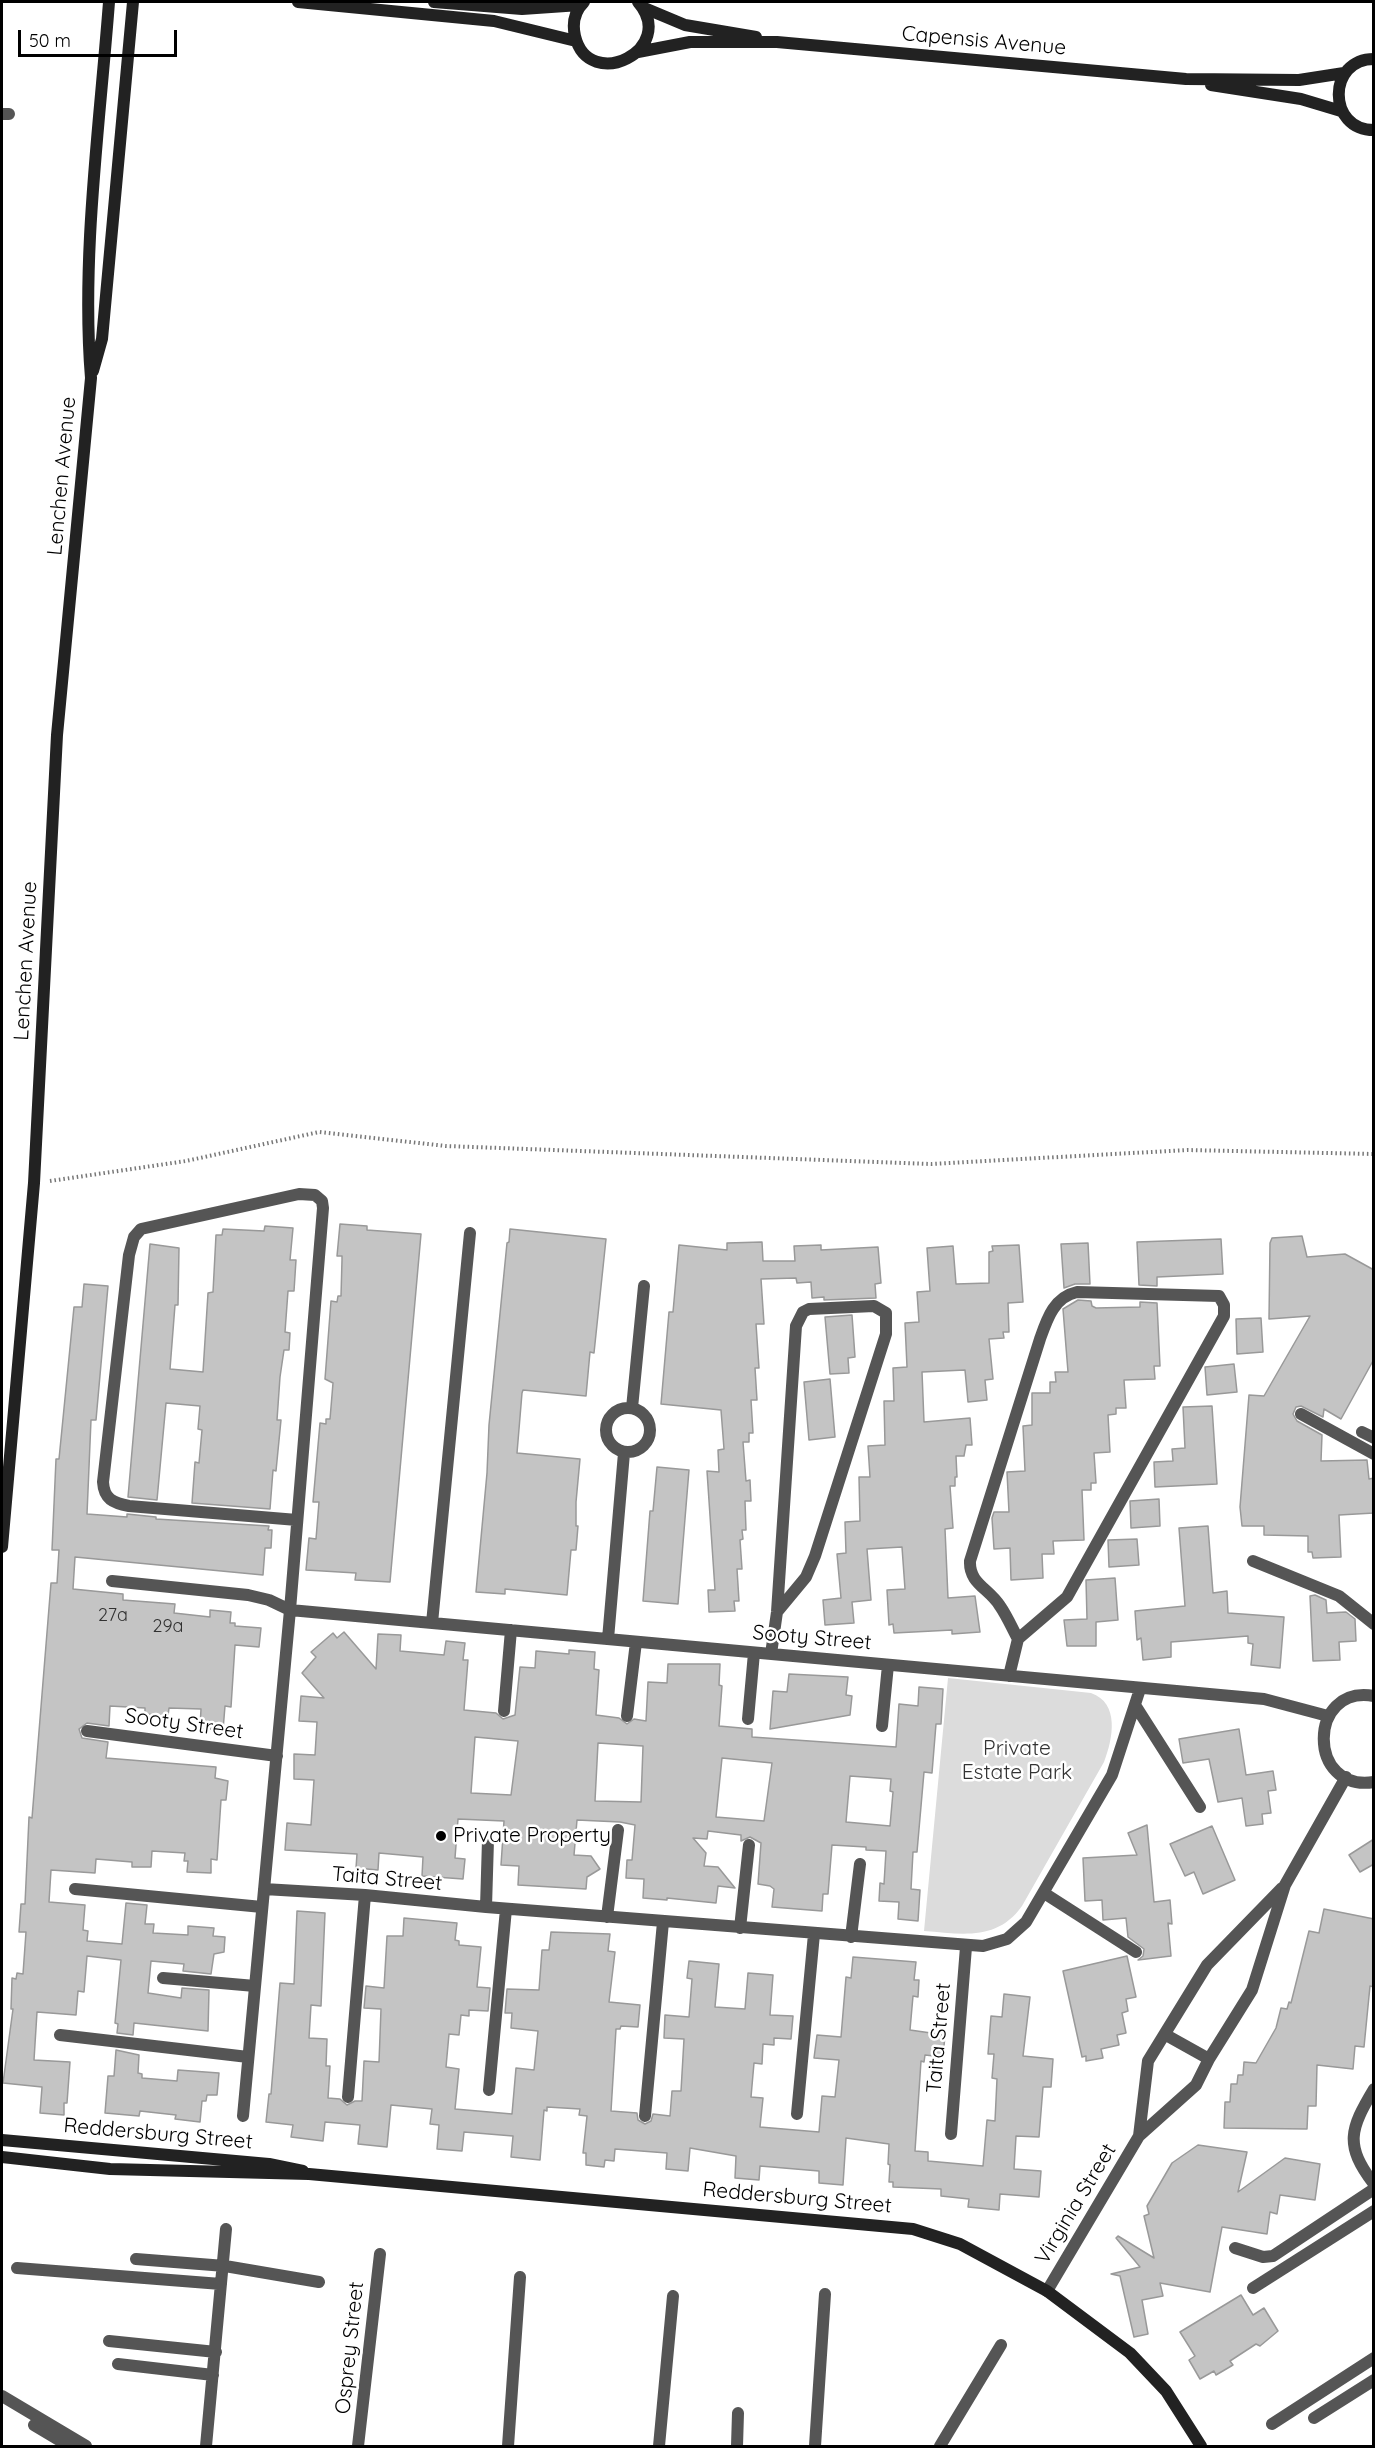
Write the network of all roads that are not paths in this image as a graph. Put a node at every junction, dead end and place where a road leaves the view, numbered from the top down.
1 (109, 2) edge
2 (134, 2) edge
3 (298, 2) edge
4 (434, 2) edge
5 (582, 3) edge
6 (640, 4) edge
7 (576, 41) junction
8 (777, 42) junction
9 (638, 52) junction
10 (1374, 59) edge
11 (1344, 73) junction
12 (1186, 79) junction
13 (1341, 111) junction
14 (1374, 130) edge
15 (91, 378) junction
16 (470, 1233) dead end
17 (644, 1286) dead end
18 (632, 1408) junction
19 (1302, 1414) dead end
20 (624, 1453) junction
21 (1374, 1454) edge
22 (297, 1520) junction
23 (2, 1547) edge
24 (1253, 1561) dead end
25 (111, 1581) dead end
26 (290, 1610) junction
27 (777, 1612) junction
28 (432, 1623) junction
29 (1374, 1624) edge
30 (511, 1630) junction
31 (608, 1639) junction
32 (1018, 1639) junction
33 (636, 1642) junction
34 (754, 1653) junction
35 (771, 1654) junction
36 (888, 1665) junction
37 (1009, 1676) junction
38 (1140, 1689) junction
39 (1374, 1696) edge
40 (1135, 1705) junction
41 (504, 1711) dead end
42 (627, 1716) dead end
43 (1328, 1716) junction
44 (747, 1719) dead end
45 (882, 1726) dead end
46 (87, 1731) dead end
47 (277, 1756) junction
48 (1346, 1777) junction
49 (1374, 1782) edge
50 (1200, 1807) dead end
51 (618, 1830) dead end
52 (488, 1840) dead end
53 (749, 1845) dead end
54 (860, 1864) dead end
55 (1285, 1885) junction
56 (75, 1889) dead end
57 (264, 1889) junction
58 (1044, 1893) junction
59 (365, 1895) junction
60 (262, 1907) junction
61 (486, 1907) junction
62 (506, 1909) junction
63 (607, 1917) junction
64 (663, 1922) junction
65 (740, 1928) junction
66 (814, 1934) junction
67 (851, 1937) junction
68 (966, 1947) junction
69 (1136, 1952) dead end
70 (163, 1978) dead end
71 (255, 1986) junction
72 (60, 2035) dead end
73 (1166, 2035) junction
74 (248, 2057) junction
75 (1209, 2059) junction
76 (1374, 2089) edge
77 (489, 2090) dead end
78 (348, 2097) dead end
79 (797, 2114) dead end
80 (243, 2116) dead end
81 (645, 2116) dead end
82 (951, 2134) dead end
83 (1138, 2136) junction
84 (2, 2140) edge
85 (2, 2157) edge
86 (309, 2174) junction
87 (1374, 2184) edge
88 (1374, 2189) edge
89 (1374, 2211) edge
90 (226, 2229) dead end
91 (1236, 2248) dead end
92 (380, 2254) dead end
93 (136, 2259) dead end
94 (225, 2266) junction
95 (17, 2268) dead end
96 (520, 2277) dead end
97 (319, 2282) dead end
98 (221, 2284) junction
99 (1253, 2288) dead end
100 (1047, 2291) junction
101 (825, 2294) dead end
102 (674, 2296) dead end
103 (109, 2341) dead end
104 (1001, 2345) dead end
105 (216, 2352) junction
106 (1374, 2358) edge
107 (118, 2364) dead end
108 (213, 2374) junction
109 (1374, 2380) edge
110 (2, 2396) edge
111 (738, 2413) dead end
112 (1314, 2418) dead end
113 (1272, 2424) dead end
114 (34, 2425) dead end
115 (69, 2446) edge
116 (86, 2446) edge
117 (206, 2446) edge
118 (358, 2446) edge
119 (508, 2446) edge
120 (658, 2446) edge
121 (737, 2446) edge
122 (815, 2446) edge
123 (940, 2446) edge
124 (1201, 2446) edge

1 - 15 street, Lenchen Avenue
2 - 15 street, Lenchen Avenue
3 - 7 street
4 - 5 street
5 - 7 street
6 - 8 street, Capensis Avenue
6 - 9 street
7 - 9 street, Capensis Avenue
8 - 9 street, Capensis Avenue
8 - 12 street, Capensis Avenue
10 - 11 street, Capensis Avenue
11 - 12 street, Capensis Avenue
11 - 13 street
12 - 13 street, Capensis Avenue
13 - 14 street
15 - 23 street, Lenchen Avenue
16 - 28 street
17 - 18 street
18 - 20 street
18 - 20 street
19 - 21 street
20 - 31 street
22 - 22 street
22 - 26 street
24 - 29 street
25 - 26 street, Sooty Street
26 - 28 street, Sooty Street
26 - 47 street
27 - 27 street
27 - 35 street
28 - 30 street, Sooty Street
30 - 31 street, Sooty Street
30 - 41 street
31 - 33 street, Sooty Street
32 - 32 street
32 - 37 street
33 - 34 street, Sooty Street
33 - 42 street
34 - 35 street, Sooty Street
34 - 44 street
35 - 36 street, Sooty Street
36 - 37 street, Sooty Street
36 - 45 street
37 - 38 street, Sooty Street
38 - 40 street, Taita Street
38 - 43 street, Sooty Street
39 - 43 street
40 - 50 street
40 - 58 street, Taita Street
43 - 48 street
46 - 47 street, Sooty Street
47 - 57 street
48 - 49 street
48 - 55 street, Virginia Street
51 - 63 street
52 - 61 street
53 - 65 street
54 - 67 street
55 - 73 street, Virginia Street
55 - 75 street, Virginia Street
56 - 60 street
57 - 59 street, Taita Street
57 - 60 street
58 - 68 street, Taita Street
58 - 69 street
59 - 61 street, Taita Street
59 - 78 street
60 - 71 street
61 - 62 street, Taita Street
62 - 63 street, Taita Street
62 - 77 street
63 - 64 street, Taita Street
64 - 65 street, Taita Street
64 - 81 street
65 - 66 street, Taita Street
66 - 67 street, Taita Street
66 - 79 street
67 - 68 street, Taita Street
68 - 82 street, Taita Street
70 - 71 street
71 - 74 street
72 - 74 street
73 - 75 street
73 - 83 street, Virginia Street
74 - 80 street
75 - 83 street, Virginia Street
76 - 87 street
83 - 100 street, Virginia Street
84 - 86 street, Reddersburg Street
85 - 86 street, Reddersburg Street
86 - 100 street, Reddersburg Street
88 - 91 street
89 - 99 street
90 - 94 street
92 - 118 street, Osprey Street
93 - 94 street
94 - 97 street
94 - 98 street
95 - 98 street
96 - 119 street
98 - 105 street
100 - 124 street, Reddersburg Street
101 - 122 street
102 - 120 street
103 - 105 street
104 - 123 street
105 - 108 street
106 - 113 street
107 - 108 street
108 - 117 street
109 - 112 street
110 - 116 street
111 - 121 street
114 - 115 street

